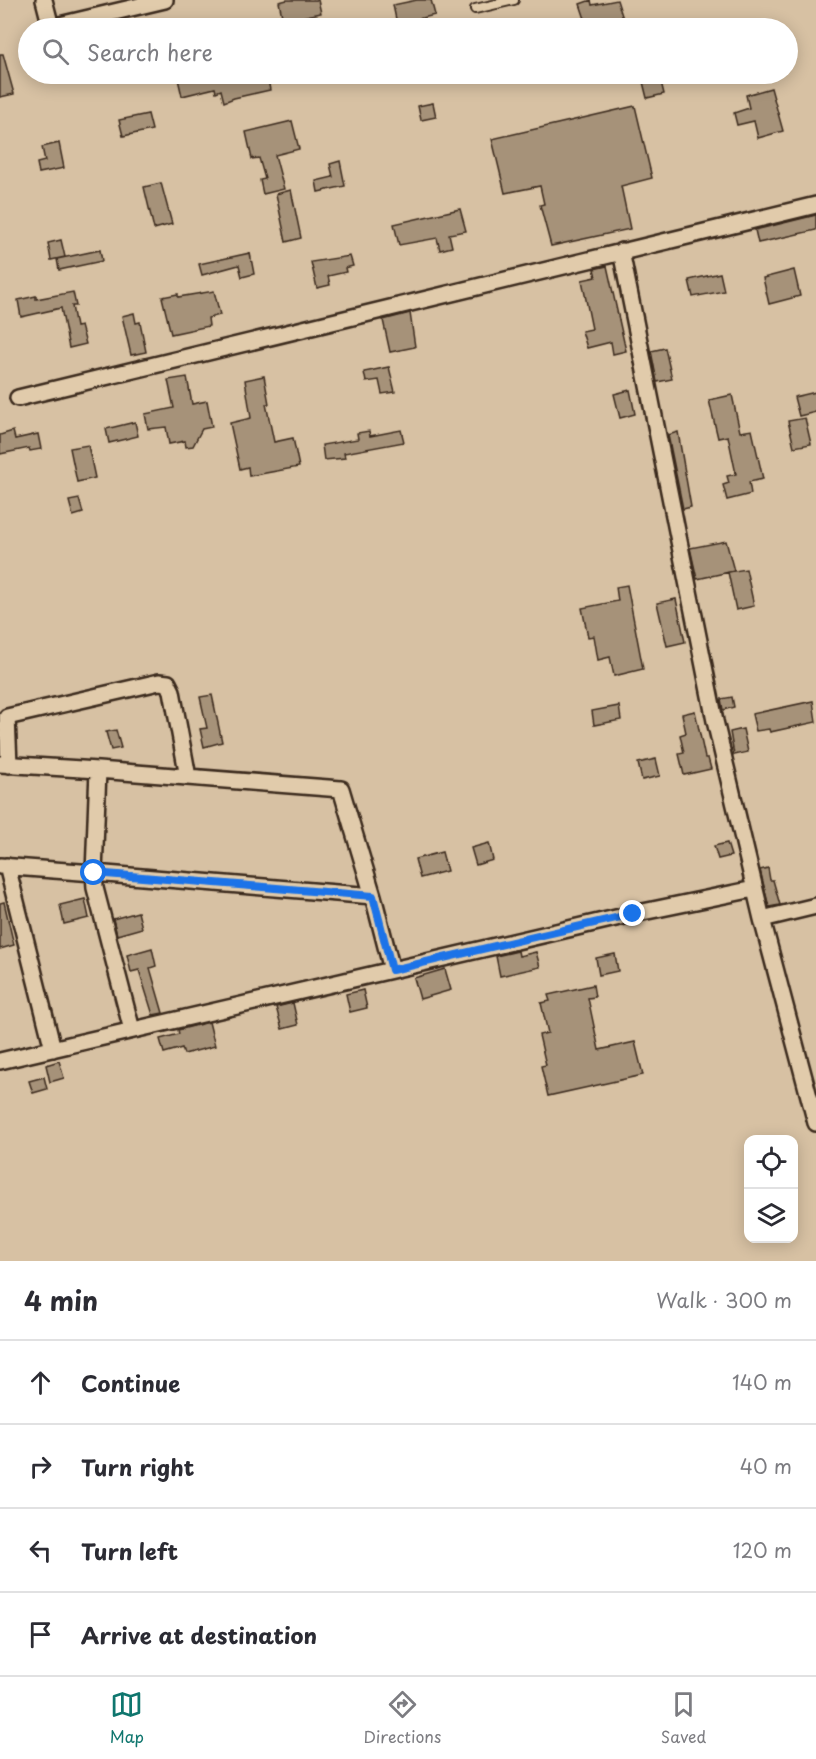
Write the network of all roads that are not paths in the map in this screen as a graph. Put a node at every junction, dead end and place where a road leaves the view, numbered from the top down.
1 (44, 0) edge
2 (165, 0) edge
3 (514, 0) edge
4 (475, 9) dead end
5 (49, 18) edge
6 (89, 18) edge
7 (816, 205) edge
8 (621, 251) junction
9 (18, 398) dead end
10 (4, 765) edge
11 (98, 770) junction
12 (188, 777) junction
13 (4, 866) edge
14 (94, 873) junction
15 (754, 889) junction
16 (373, 896) junction
17 (816, 906) edge
18 (762, 919) junction
19 (392, 970) junction
20 (132, 1030) junction
21 (53, 1049) junction
22 (0, 1061) edge
23 (816, 1123) edge

1 - 5 street
2 - 6 street
3 - 4 lane
7 - 8 street
8 - 9 street
8 - 15 street
10 - 11 street
10 - 12 street
11 - 12 street
11 - 14 street
12 - 16 street
13 - 14 street
13 - 21 street
14 - 16 street
14 - 20 street
15 - 18 street
15 - 19 street
16 - 19 street
17 - 18 street
18 - 23 street
19 - 20 street
20 - 21 street
21 - 22 street

